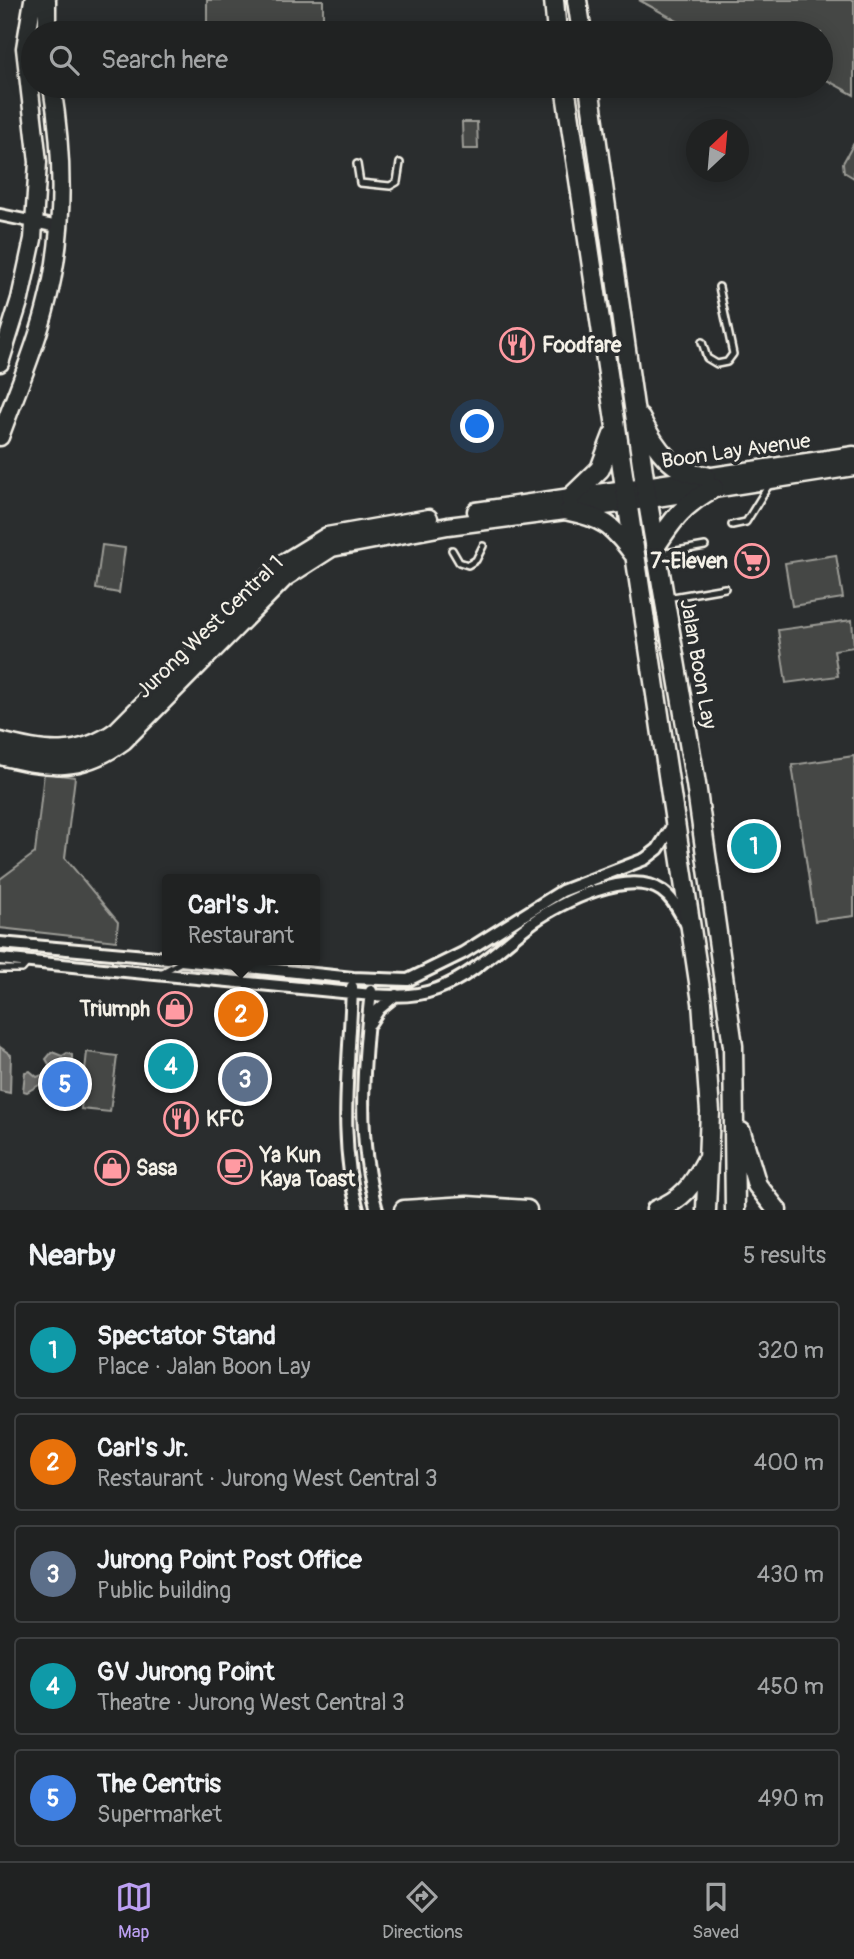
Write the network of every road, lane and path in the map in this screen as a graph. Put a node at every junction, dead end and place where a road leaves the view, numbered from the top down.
1 (33, 0) edge
2 (47, 0) edge
3 (554, 0) edge
4 (577, 0) edge
5 (30, 21) edge
6 (47, 21) edge
7 (557, 21) edge
8 (580, 21) edge
9 (31, 98) edge
10 (53, 98) edge
11 (567, 98) edge
12 (591, 98) edge
13 (400, 163) dead end
14 (357, 164) dead end
15 (0, 215) edge
16 (34, 224) junction
17 (58, 227) junction
18 (719, 287) dead end
19 (702, 342) dead end
20 (0, 363) edge
21 (636, 409) junction
22 (614, 428) junction
23 (0, 437) edge
24 (854, 455) edge
25 (854, 467) edge
26 (772, 480) junction
27 (710, 482) junction
28 (646, 492) junction
29 (625, 496) junction
30 (569, 504) junction
31 (732, 525) dead end
32 (482, 546) dead end
33 (705, 546) dead end
34 (452, 550) dead end
35 (656, 551) junction
36 (635, 556) junction
37 (725, 588) dead end
38 (664, 598) junction
39 (0, 741) edge
40 (0, 756) edge
41 (675, 822) junction
42 (690, 931) junction
43 (0, 943) edge
44 (162, 958) edge
45 (0, 959) edge
46 (29, 961) junction
47 (174, 965) edge
48 (230, 965) edge
49 (0, 969) edge
50 (158, 974) junction
51 (353, 978) junction
52 (373, 979) junction
53 (352, 993) junction
54 (371, 995) junction
55 (396, 995) junction
56 (368, 1026) junction
57 (735, 1112) junction
58 (708, 1158) junction
59 (358, 1210) edge
60 (377, 1210) edge
61 (404, 1210) edge
62 (527, 1210) edge
63 (656, 1210) edge
64 (706, 1210) edge
65 (735, 1210) edge
66 (777, 1210) edge

1 - 5 street
2 - 6 street
3 - 7 main road
4 - 8 main road
9 - 16 street
10 - 17 street
11 - 22 main road
12 - 21 main road, Jalan Boon Lay
13 - 14 lane
15 - 16 street
16 - 17 street
16 - 20 street
17 - 23 street
18 - 19 lane
21 - 27 main road
21 - 28 main road, Jalan Boon Lay
22 - 29 main road
22 - 30 main road
24 - 27 street, Boon Lay Avenue
25 - 26 street, Boon Lay Avenue
26 - 27 street, Boon Lay Avenue
26 - 31 lane
27 - 28 street, Boon Lay Avenue
27 - 35 main road
28 - 29 street, Boon Lay Avenue
28 - 35 main road, Jalan Boon Lay
29 - 30 street, Jurong West Central 1
29 - 36 main road
30 - 36 main road
30 - 39 street, Jurong West Central 1
30 - 40 street, Jurong West Central 1
32 - 34 lane
33 - 35 lane
35 - 38 main road, Jalan Boon Lay
36 - 41 main road
37 - 38 lane
38 - 57 main road, Jalan Boon Lay
41 - 42 main road
41 - 52 street
42 - 55 street
42 - 58 main road
43 - 44 street
45 - 46 street
46 - 49 lane
46 - 50 street
47 - 50 lane
48 - 51 street
50 - 53 street
51 - 52 street
51 - 53 street
52 - 54 street
53 - 54 street
53 - 59 street
54 - 55 street
54 - 56 street
55 - 56 street
56 - 60 street
57 - 65 main road, Jalan Boon Lay
57 - 66 main road
58 - 63 main road
58 - 64 main road
61 - 62 main road

